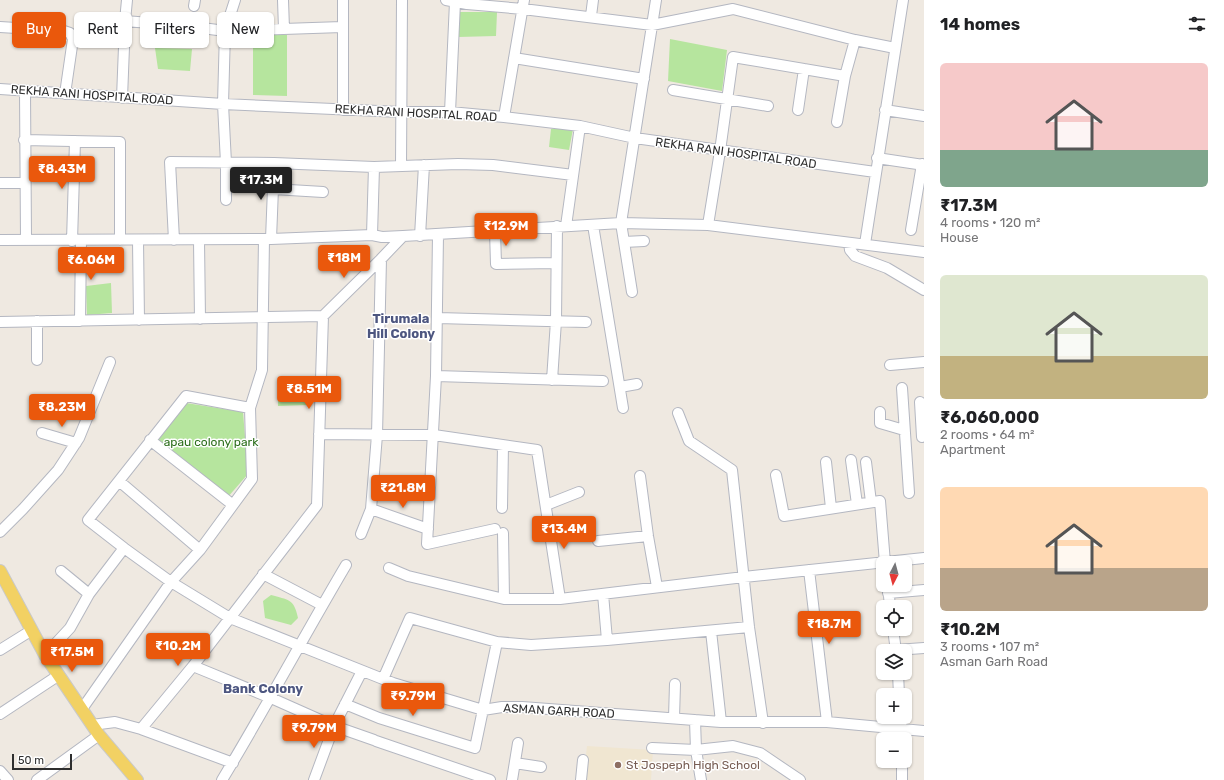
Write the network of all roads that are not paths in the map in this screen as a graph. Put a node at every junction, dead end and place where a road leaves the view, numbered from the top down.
1 (126, 0) edge
2 (235, 0) edge
3 (283, 0) edge
4 (343, 0) edge
5 (402, 0) edge
6 (593, 0) edge
7 (656, 0) edge
8 (903, 0) edge
9 (450, 1) edge
10 (467, 2) edge
11 (524, 4) edge
12 (125, 12) edge
13 (231, 12) edge
14 (591, 16) junction
15 (132, 22) edge
16 (652, 24) junction
17 (0, 27) edge
18 (342, 27) junction
19 (274, 29) edge
20 (284, 29) junction
21 (217, 30) edge
22 (855, 40) junction
23 (124, 48) edge
24 (225, 48) edge
25 (895, 48) junction
26 (514, 58) junction
27 (804, 69) junction
28 (845, 76) junction
29 (644, 79) junction
30 (0, 89) edge
31 (673, 90) dead end
32 (25, 91) junction
33 (65, 94) junction
34 (122, 98) junction
35 (727, 99) junction
36 (223, 104) junction
37 (768, 106) dead end
38 (343, 110) junction
39 (798, 110) dead end
40 (885, 110) junction
41 (401, 112) junction
42 (450, 112) junction
43 (924, 116) edge
44 (504, 117) junction
45 (837, 122) dead end
46 (580, 126) junction
47 (635, 138) junction
48 (24, 140) junction
49 (75, 141) junction
50 (720, 151) junction
51 (877, 158) junction
52 (226, 163) junction
53 (274, 163) junction
54 (923, 164) edge
55 (424, 165) junction
56 (374, 166) junction
57 (401, 166) junction
58 (875, 172) junction
59 (573, 175) junction
60 (0, 183) edge
61 (25, 183) junction
62 (273, 189) junction
63 (324, 192) dead end
64 (226, 200) dead end
65 (919, 212) edge
66 (621, 223) junction
67 (593, 225) junction
68 (708, 225) junction
69 (561, 226) junction
70 (911, 230) dead end
71 (495, 231) junction
72 (372, 235) junction
73 (438, 235) junction
74 (403, 236) junction
75 (420, 236) junction
76 (26, 239) junction
77 (268, 239) junction
78 (0, 240) edge
79 (120, 240) junction
80 (138, 240) junction
81 (174, 240) junction
82 (199, 240) junction
83 (76, 241) junction
84 (644, 241) dead end
85 (624, 242) junction
86 (849, 243) junction
87 (865, 244) junction
88 (924, 252) edge
89 (381, 259) junction
90 (556, 263) junction
91 (924, 290) edge
92 (632, 292) dead end
93 (323, 316) junction
94 (263, 318) junction
95 (438, 318) junction
96 (200, 319) junction
97 (139, 320) junction
98 (80, 321) junction
99 (556, 321) junction
100 (0, 322) edge
101 (37, 322) junction
102 (586, 322) dead end
103 (37, 360) dead end
104 (110, 362) dead end
105 (924, 362) edge
106 (890, 365) dead end
107 (436, 376) junction
108 (552, 380) junction
109 (603, 381) dead end
110 (636, 384) dead end
111 (620, 387) junction
112 (902, 388) dead end
113 (920, 402) dead end
114 (250, 408) junction
115 (623, 408) dead end
116 (880, 412) dead end
117 (678, 413) dead end
118 (42, 433) dead end
119 (319, 434) junction
120 (378, 434) junction
121 (434, 435) junction
122 (905, 435) junction
123 (923, 437) edge
124 (150, 440) junction
125 (76, 443) junction
126 (503, 445) junction
127 (852, 460) dead end
128 (826, 462) dead end
129 (866, 462) dead end
130 (776, 475) dead end
131 (640, 476) dead end
132 (119, 481) junction
133 (579, 492) dead end
134 (909, 492) dead end
135 (871, 502) junction
136 (857, 504) junction
137 (233, 505) junction
138 (546, 505) junction
139 (502, 508) dead end
140 (831, 508) junction
141 (372, 509) junction
142 (428, 529) junction
143 (0, 532) edge
144 (361, 534) dead end
145 (648, 536) junction
146 (598, 542) dead end
147 (124, 548) junction
148 (200, 550) junction
149 (885, 556) edge
150 (924, 558) edge
151 (912, 559) edge
152 (876, 563) edge
153 (346, 565) dead end
154 (389, 568) dead end
155 (0, 570) edge
156 (809, 570) junction
157 (61, 571) dead end
158 (263, 574) junction
159 (744, 577) junction
160 (171, 582) junction
161 (657, 587) junction
162 (912, 590) edge
163 (924, 590) edge
164 (89, 594) junction
165 (603, 594) junction
166 (504, 599) junction
167 (560, 599) junction
168 (322, 605) junction
169 (230, 618) junction
170 (749, 627) junction
171 (32, 630) junction
172 (711, 631) junction
173 (607, 640) junction
174 (497, 642) junction
175 (300, 645) junction
176 (924, 648) edge
177 (912, 649) edge
178 (0, 650) edge
179 (45, 656) junction
180 (193, 666) junction
181 (362, 671) junction
182 (59, 675) junction
183 (383, 679) junction
184 (675, 684) dead end
185 (271, 698) junction
186 (345, 704) junction
187 (82, 709) junction
188 (483, 710) junction
189 (0, 714) edge
190 (674, 718) junction
191 (695, 720) junction
192 (721, 722) junction
193 (827, 722) junction
194 (763, 723) junction
195 (92, 725) junction
196 (334, 726) junction
197 (141, 729) junction
198 (924, 730) edge
199 (890, 732) edge
200 (912, 732) edge
201 (99, 735) junction
202 (518, 743) dead end
203 (652, 748) dead end
204 (696, 750) junction
205 (583, 760) dead end
206 (232, 763) junction
207 (515, 763) junction
208 (541, 767) dead end
209 (902, 768) edge
210 (0, 771) edge
211 (8, 780) edge
212 (37, 780) edge
213 (137, 780) edge
214 (222, 780) edge
215 (315, 780) edge
216 (490, 780) edge
217 (512, 780) edge
218 (581, 780) edge
219 (701, 780) edge
220 (800, 780) edge
221 (902, 780) edge

1 - 12 street
2 - 13 street
3 - 20 street
4 - 18 street
5 - 41 street
6 - 14 street
7 - 16 street
8 - 25 street
9 - 10 street
9 - 42 street
10 - 11 street
11 - 14 street
11 - 26 street
14 - 16 street
15 - 21 street
16 - 22 street
16 - 29 street
17 - 33 street
18 - 20 street
18 - 38 street
19 - 20 street
22 - 25 street
22 - 28 street
23 - 34 street
24 - 36 street
25 - 40 street
26 - 29 street
26 - 44 street
27 - 28 street
27 - 35 street
27 - 39 street
28 - 45 street
29 - 47 street
30 - 32 street, REKHA RANI HOSPITAL ROAD
31 - 35 street
32 - 33 street, REKHA RANI HOSPITAL ROAD
32 - 48 street
33 - 34 street, REKHA RANI HOSPITAL ROAD
34 - 36 street, REKHA RANI HOSPITAL ROAD
35 - 37 street
35 - 50 street
36 - 38 street, REKHA RANI HOSPITAL ROAD
36 - 52 street
38 - 41 street, REKHA RANI HOSPITAL ROAD
40 - 43 street
40 - 51 street
41 - 42 street, REKHA RANI HOSPITAL ROAD
41 - 57 street
42 - 44 street, REKHA RANI HOSPITAL ROAD
44 - 46 street, REKHA RANI HOSPITAL ROAD
46 - 47 street, REKHA RANI HOSPITAL ROAD
46 - 59 street
47 - 50 street, REKHA RANI HOSPITAL ROAD
47 - 66 street
48 - 49 street
48 - 61 street
49 - 79 street
49 - 83 street
50 - 58 street, REKHA RANI HOSPITAL ROAD
50 - 68 street
51 - 54 street
51 - 58 street
52 - 53 street
52 - 64 street
52 - 81 street
53 - 56 street
53 - 62 street
54 - 65 street
55 - 57 street
55 - 59 street
55 - 75 street
56 - 57 street
56 - 72 street
58 - 87 street
59 - 69 street
60 - 61 street
61 - 76 street
62 - 63 street
62 - 77 street
65 - 70 street
66 - 67 street
66 - 68 street
66 - 85 street
67 - 69 street
67 - 111 street
68 - 86 street
69 - 71 street
69 - 90 street
71 - 73 street
71 - 90 street
72 - 74 street
72 - 77 street
73 - 75 street
73 - 95 street
74 - 75 street
74 - 89 street
76 - 78 street
76 - 83 street
77 - 82 street
77 - 94 street
79 - 80 street
79 - 83 street
80 - 81 street
80 - 97 street
81 - 82 street
82 - 96 street
83 - 98 street
84 - 85 street
85 - 92 street
86 - 87 street
86 - 91 street
87 - 88 street
89 - 93 street
89 - 120 street
90 - 99 street
93 - 94 street
93 - 119 street
94 - 96 street
94 - 114 street
95 - 99 street
95 - 107 street
96 - 97 street
97 - 98 street
98 - 101 street
99 - 102 street
99 - 108 street
100 - 101 street
101 - 103 street
104 - 125 street
105 - 106 street
107 - 108 street
107 - 121 street
108 - 109 street
110 - 111 street
111 - 115 street
112 - 122 street
113 - 123 street
114 - 124 street
114 - 137 street
116 - 122 street
117 - 159 street
118 - 125 street
119 - 120 street
119 - 158 street
120 - 121 street
120 - 141 street
121 - 126 street
121 - 142 street
122 - 123 street
122 - 134 street
124 - 132 street
124 - 137 street
125 - 143 street
126 - 138 street
126 - 139 street
127 - 136 street
128 - 140 street
129 - 135 street
130 - 140 street
131 - 145 street
132 - 147 street, ASMAN GARH ROAD
132 - 148 street
133 - 138 street
135 - 136 street
135 - 149 street
136 - 140 street
137 - 148 street
138 - 167 street
141 - 142 street
141 - 144 street
142 - 166 street
145 - 146 street
145 - 161 street
147 - 160 street, ASMAN GARH ROAD
147 - 164 street
148 - 160 street
150 - 151 street
152 - 156 street
153 - 168 street
154 - 166 street
155 - 171 main road
156 - 159 street
156 - 193 street
157 - 164 street
158 - 168 street
158 - 169 street
159 - 161 street
159 - 170 street
160 - 169 street, ASMAN GARH ROAD
160 - 187 street
161 - 165 street
162 - 163 street
164 - 179 street
165 - 167 street
165 - 173 street
166 - 167 street
168 - 175 street
169 - 175 street, ASMAN GARH ROAD
169 - 180 street
170 - 172 street
170 - 194 street
171 - 178 street
171 - 179 main road
172 - 173 street
172 - 192 street
173 - 174 street
174 - 183 street
174 - 188 street
175 - 181 street, ASMAN GARH ROAD
175 - 185 street
176 - 177 street
179 - 182 main road
180 - 185 street
180 - 197 street
181 - 183 street, ASMAN GARH ROAD
181 - 186 street
182 - 187 main road
182 - 189 street
183 - 188 street, ASMAN GARH ROAD
184 - 190 street
185 - 196 street
185 - 206 street
186 - 188 street
186 - 196 street
187 - 195 main road
188 - 190 street, ASMAN GARH ROAD
190 - 191 street, ASMAN GARH ROAD
191 - 192 street, ASMAN GARH ROAD
191 - 204 street
192 - 194 street, ASMAN GARH ROAD
193 - 194 street, ASMAN GARH ROAD
193 - 199 street, ASMAN GARH ROAD
195 - 197 street
195 - 201 main road
196 - 215 street
196 - 216 street
197 - 206 street
198 - 200 street, ASMAN GARH ROAD
201 - 212 street
201 - 213 main road
202 - 207 street
203 - 204 street
204 - 219 street
204 - 220 street
205 - 218 street
206 - 214 street
207 - 208 street
207 - 217 street
209 - 221 street
210 - 211 street

